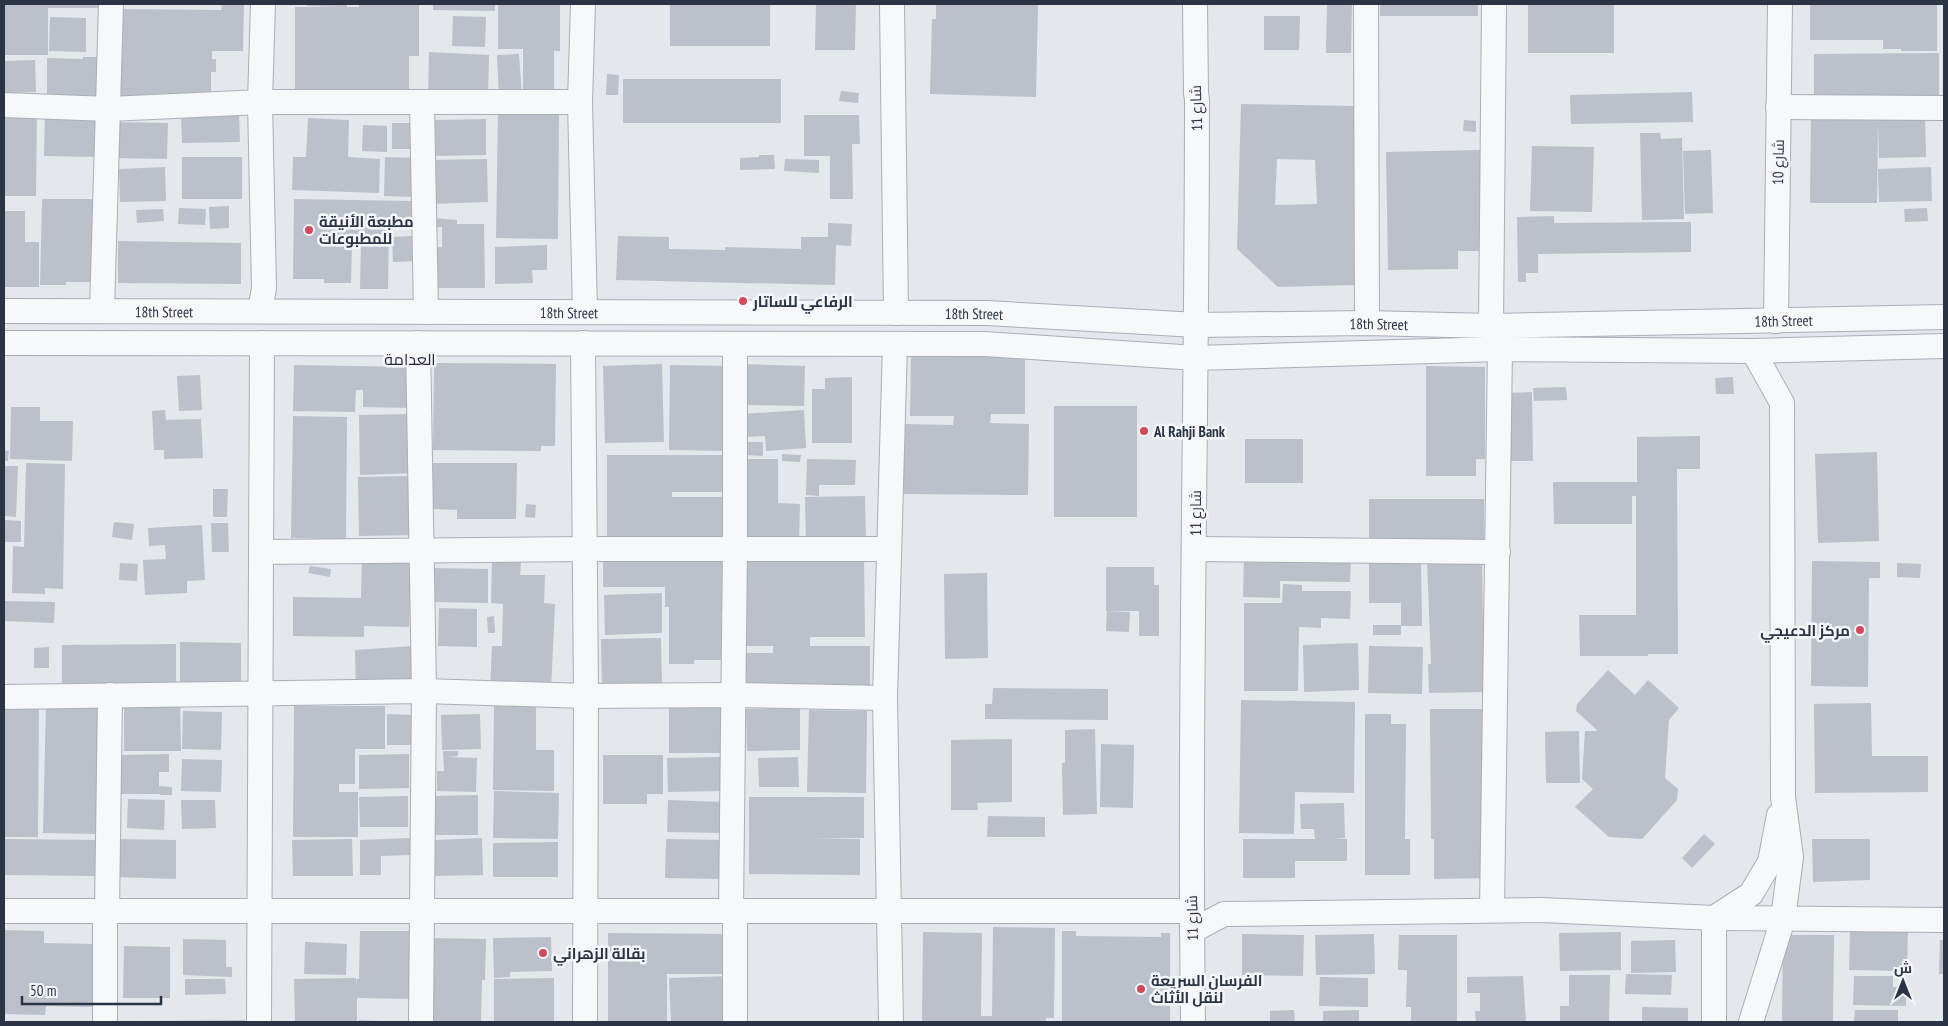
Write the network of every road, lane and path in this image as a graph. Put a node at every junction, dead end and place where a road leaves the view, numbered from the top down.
1 (111, 4) edge
2 (263, 4) edge
3 (583, 4) edge
4 (892, 4) edge
5 (1195, 4) edge
6 (1366, 4) edge
7 (1494, 4) edge
8 (1780, 4) edge
9 (260, 102) junction
10 (580, 102) junction
11 (422, 103) junction
12 (4, 105) edge
13 (1778, 108) junction
14 (1944, 108) edge
15 (109, 109) junction
16 (260, 310) junction
17 (4, 311) edge
18 (102, 311) junction
19 (585, 311) junction
20 (426, 312) junction
21 (896, 313) junction
22 (1944, 317) edge
23 (1776, 321) junction
24 (1367, 323) junction
25 (1197, 325) junction
26 (1491, 326) junction
27 (4, 343) edge
28 (262, 343) junction
29 (418, 343) junction
30 (584, 344) junction
31 (735, 344) junction
32 (895, 344) junction
33 (1944, 346) edge
34 (1500, 349) junction
35 (1753, 351) junction
36 (1196, 358) junction
37 (735, 548) junction
38 (584, 549) junction
39 (889, 549) junction
40 (1194, 549) junction
41 (421, 550) junction
42 (262, 552) junction
43 (1498, 552) junction
44 (424, 692) junction
45 (261, 693) junction
46 (110, 695) junction
47 (586, 696) junction
48 (734, 696) junction
49 (4, 697) edge
50 (885, 698) junction
51 (1783, 797) junction
52 (1944, 906) edge
53 (4, 910) edge
54 (106, 910) junction
55 (261, 910) junction
56 (421, 910) junction
57 (585, 910) junction
58 (889, 910) junction
59 (1492, 910) junction
60 (733, 911) junction
61 (1714, 918) junction
62 (1783, 918) junction
63 (1944, 920) edge
64 (1192, 921) junction
65 (105, 1022) edge
66 (259, 1022) edge
67 (422, 1022) edge
68 (585, 1022) edge
69 (735, 1022) edge
70 (891, 1022) edge
71 (1193, 1022) edge
72 (1714, 1022) edge
73 (1751, 1022) edge

1 - 15 street
2 - 9 street
3 - 10 street
4 - 21 street
5 - 25 street, شارع 11
6 - 24 street
7 - 26 street
8 - 13 street, شارع 10
9 - 11 street
9 - 15 street
9 - 16 street
10 - 11 street
10 - 19 street
11 - 20 street
12 - 15 street
13 - 14 street
13 - 23 street, شارع 10
15 - 18 street
16 - 18 street, 18th Street
16 - 20 street, 18th Street
17 - 18 street, 18th Street
19 - 20 street, 18th Street
19 - 21 street, 18th Street
21 - 25 street, 18th Street
22 - 23 street, 18th Street
23 - 26 street, 18th Street
24 - 25 street, 18th Street
24 - 26 street, 18th Street
25 - 36 street, شارع 11
26 - 34 street
27 - 28 street
28 - 29 street
28 - 42 street
29 - 30 street
29 - 41 street
30 - 31 street
30 - 38 street
31 - 32 street
31 - 37 street
32 - 36 street
32 - 39 street
33 - 35 street
34 - 35 street
34 - 36 street
34 - 43 street
35 - 51 street
36 - 40 street, شارع 11
37 - 38 street
37 - 39 street
37 - 48 street
38 - 41 street
38 - 47 street
39 - 50 street
40 - 43 street
40 - 64 street, شارع 11
41 - 42 street
41 - 44 street
42 - 45 street
43 - 59 street
44 - 45 street
44 - 47 street
44 - 56 street
45 - 46 street
45 - 55 street
46 - 49 street
46 - 54 street
47 - 48 street
47 - 57 street
48 - 50 street
48 - 60 street
50 - 58 street
51 - 61 street
51 - 62 street
52 - 62 street
53 - 54 street
54 - 55 street
54 - 65 street
55 - 56 street
55 - 66 street
56 - 57 street
56 - 67 street
57 - 60 street
57 - 68 street
58 - 60 street
58 - 64 street
58 - 70 street
59 - 61 street
59 - 64 street
60 - 69 street
61 - 62 street
61 - 72 street
62 - 63 street
62 - 73 street
64 - 71 street, شارع 11

